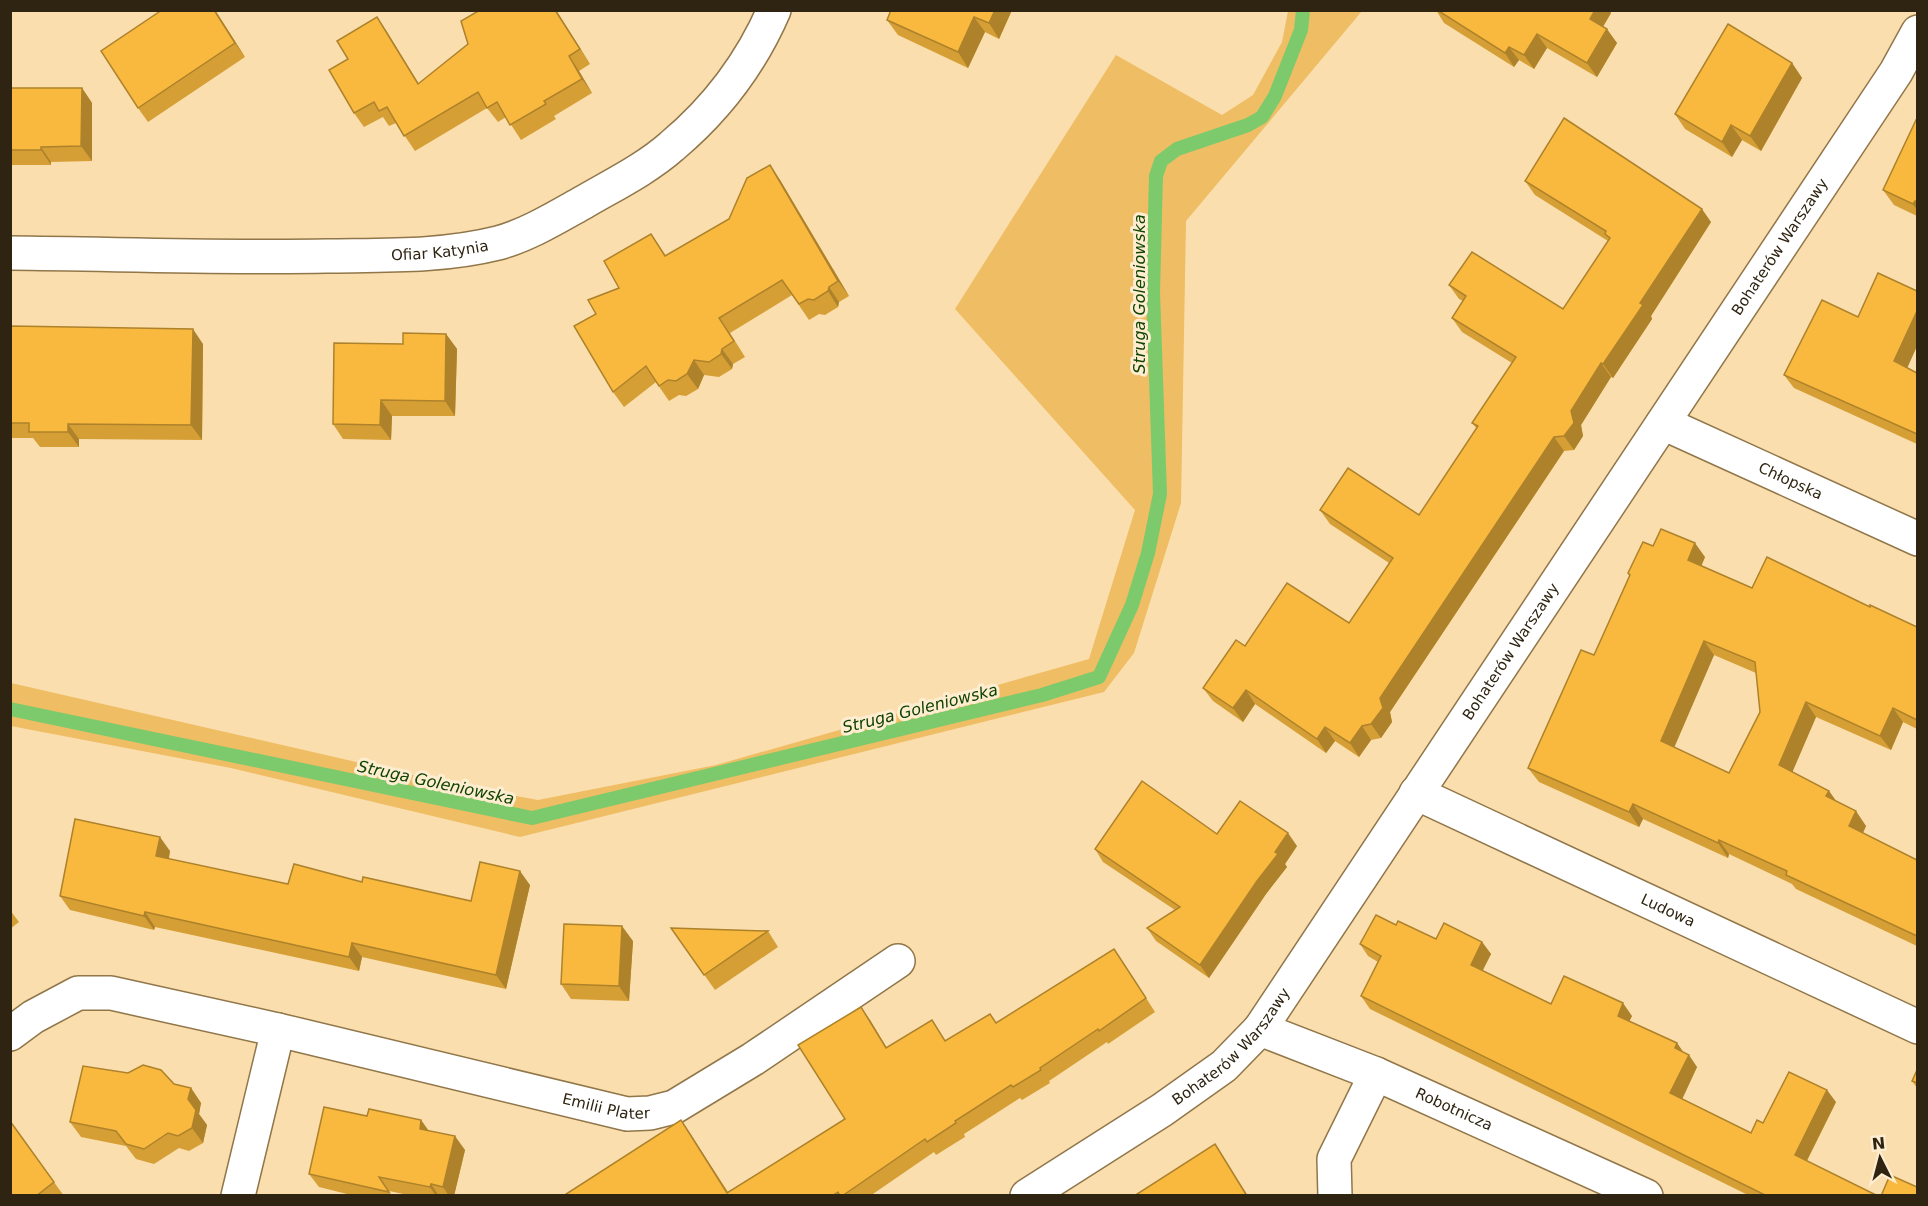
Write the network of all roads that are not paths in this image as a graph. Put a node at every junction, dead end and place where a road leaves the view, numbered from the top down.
1 (774, 10) edge
2 (1899, 10) edge
3 (1917, 22) edge
4 (1917, 32) edge
5 (10, 253) edge
6 (1663, 423) junction
7 (1917, 539) edge
8 (1416, 793) junction
9 (898, 961) dead end
10 (1917, 1027) edge
11 (1260, 1029) junction
12 (278, 1030) junction
13 (10, 1034) edge
14 (1376, 1074) junction
15 (238, 1196) edge
16 (1027, 1196) edge
17 (1335, 1196) edge
18 (1647, 1196) edge

1 - 5 street, Ofiar Katynia
2 - 3 street
4 - 6 street, Bohaterów Warszawy
6 - 7 street, Chłopska
6 - 8 street, Bohaterów Warszawy
8 - 10 street, Ludowa
8 - 11 street, Bohaterów Warszawy
9 - 12 street, Emilii Plater
11 - 14 street, Robotnicza
11 - 16 street, Bohaterów Warszawy
12 - 13 street, Emilii Plater
12 - 15 street
14 - 17 street
14 - 18 street, Robotnicza

